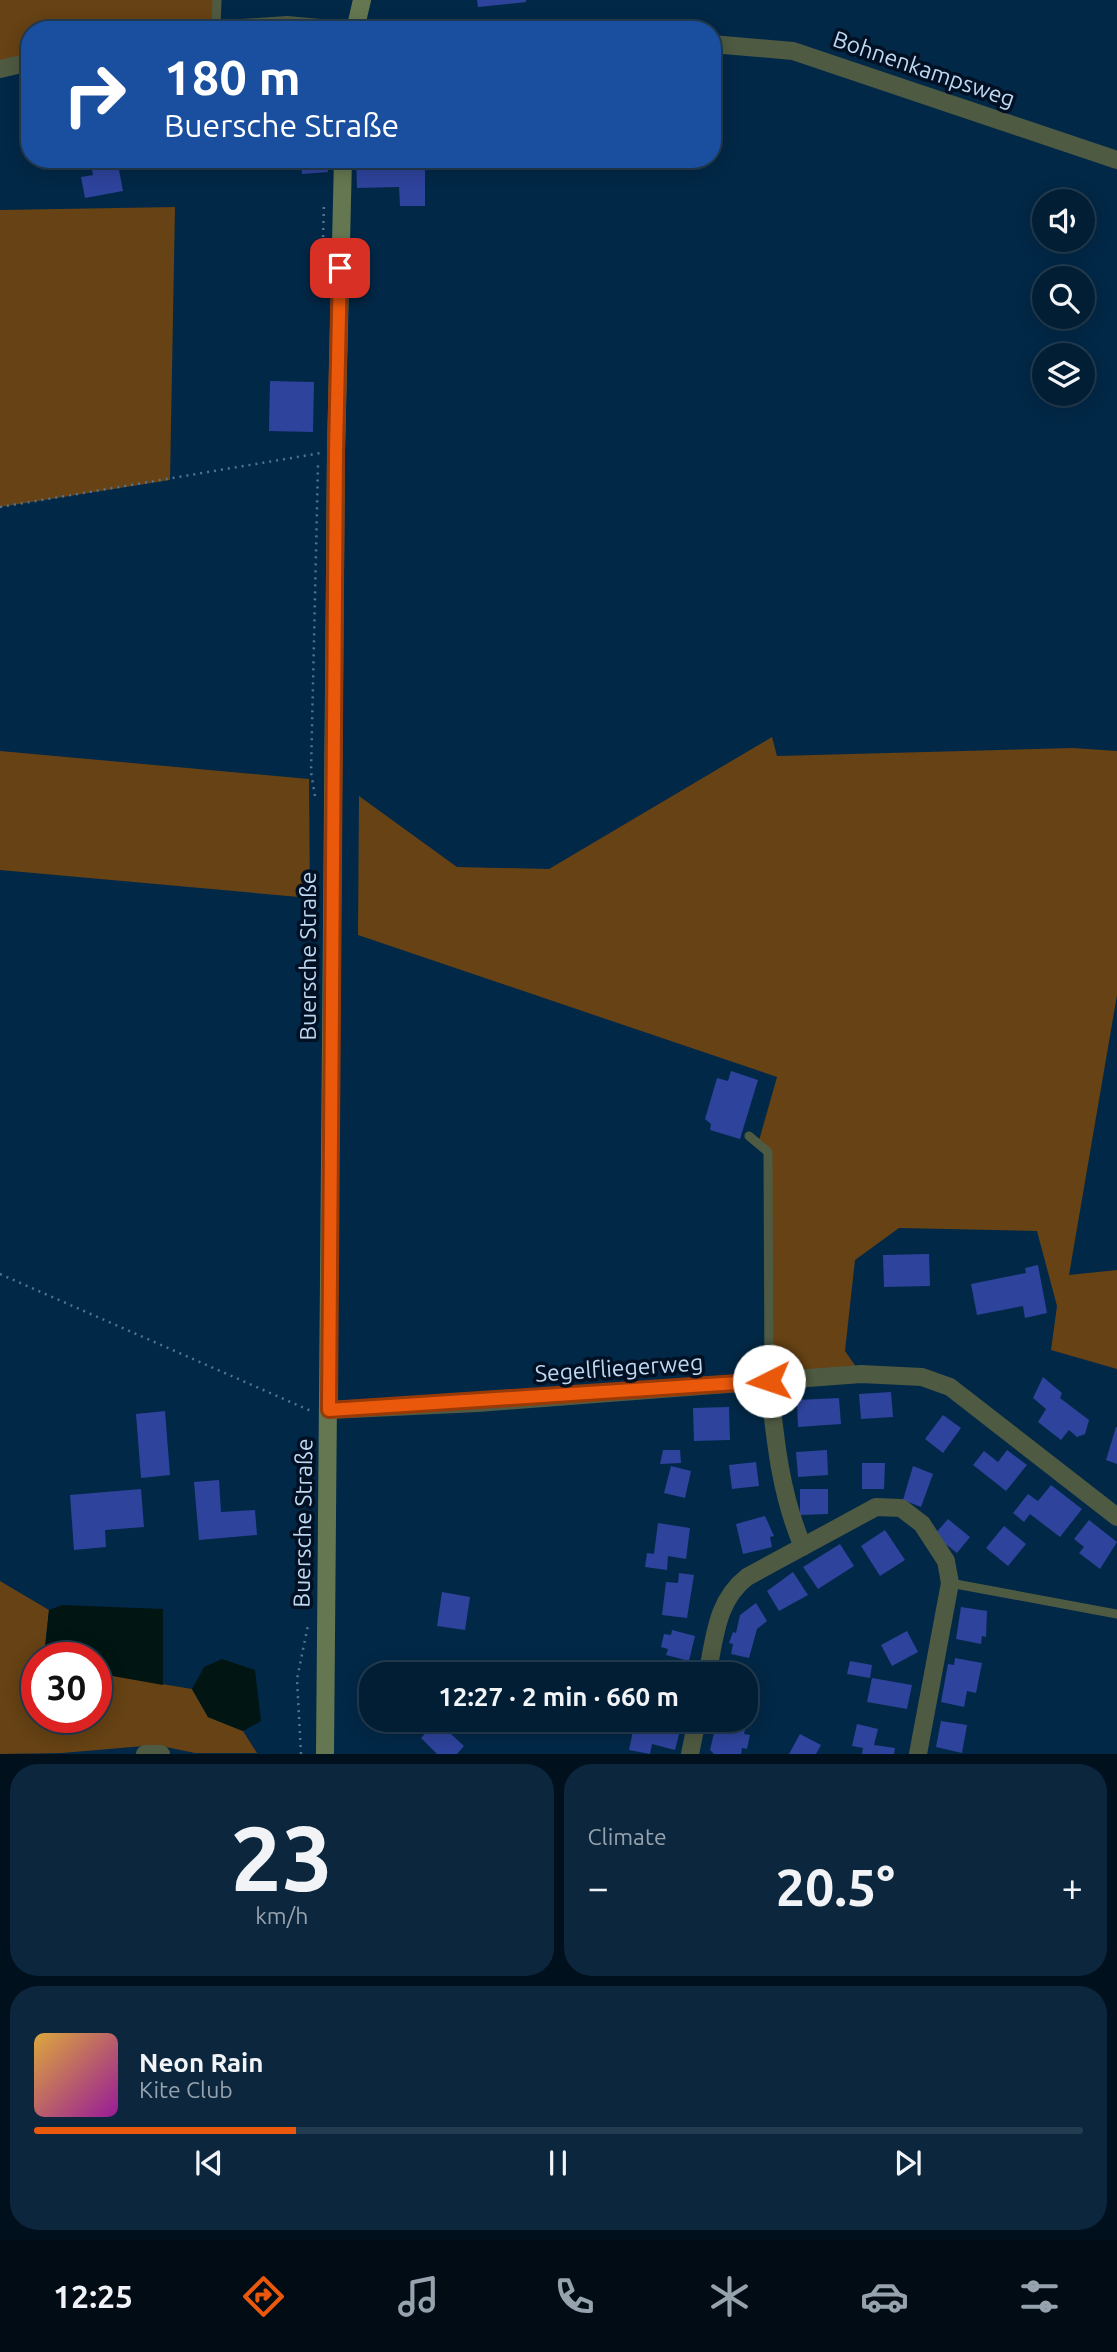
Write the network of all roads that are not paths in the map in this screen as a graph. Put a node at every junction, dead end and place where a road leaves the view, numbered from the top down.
1 (217, 0) edge
2 (362, 0) edge
3 (215, 21) edge
4 (357, 21) edge
5 (721, 45) edge
6 (21, 64) edge
7 (0, 69) edge
8 (1117, 160) edge
9 (343, 168) edge
10 (749, 1136) dead end
11 (769, 1381) junction
12 (322, 1411) junction
13 (1117, 1517) edge
14 (803, 1547) junction
15 (950, 1583) junction
16 (1117, 1614) edge
17 (710, 1662) edge
18 (695, 1732) edge
19 (145, 1754) edge
20 (162, 1754) edge
21 (325, 1754) edge
22 (690, 1754) edge
23 (918, 1754) edge

1 - 3 lane
2 - 4 main road
5 - 8 street, Bohnenkampsweg
6 - 7 street
9 - 12 main road, Buersche Straße
10 - 11 lane
11 - 12 street, Segelfliegerweg
11 - 13 street, Segelfliegerweg
11 - 14 street
12 - 21 main road, Buersche Straße
14 - 15 street
14 - 17 street
15 - 16 lane
15 - 23 street
18 - 22 street
19 - 20 street

